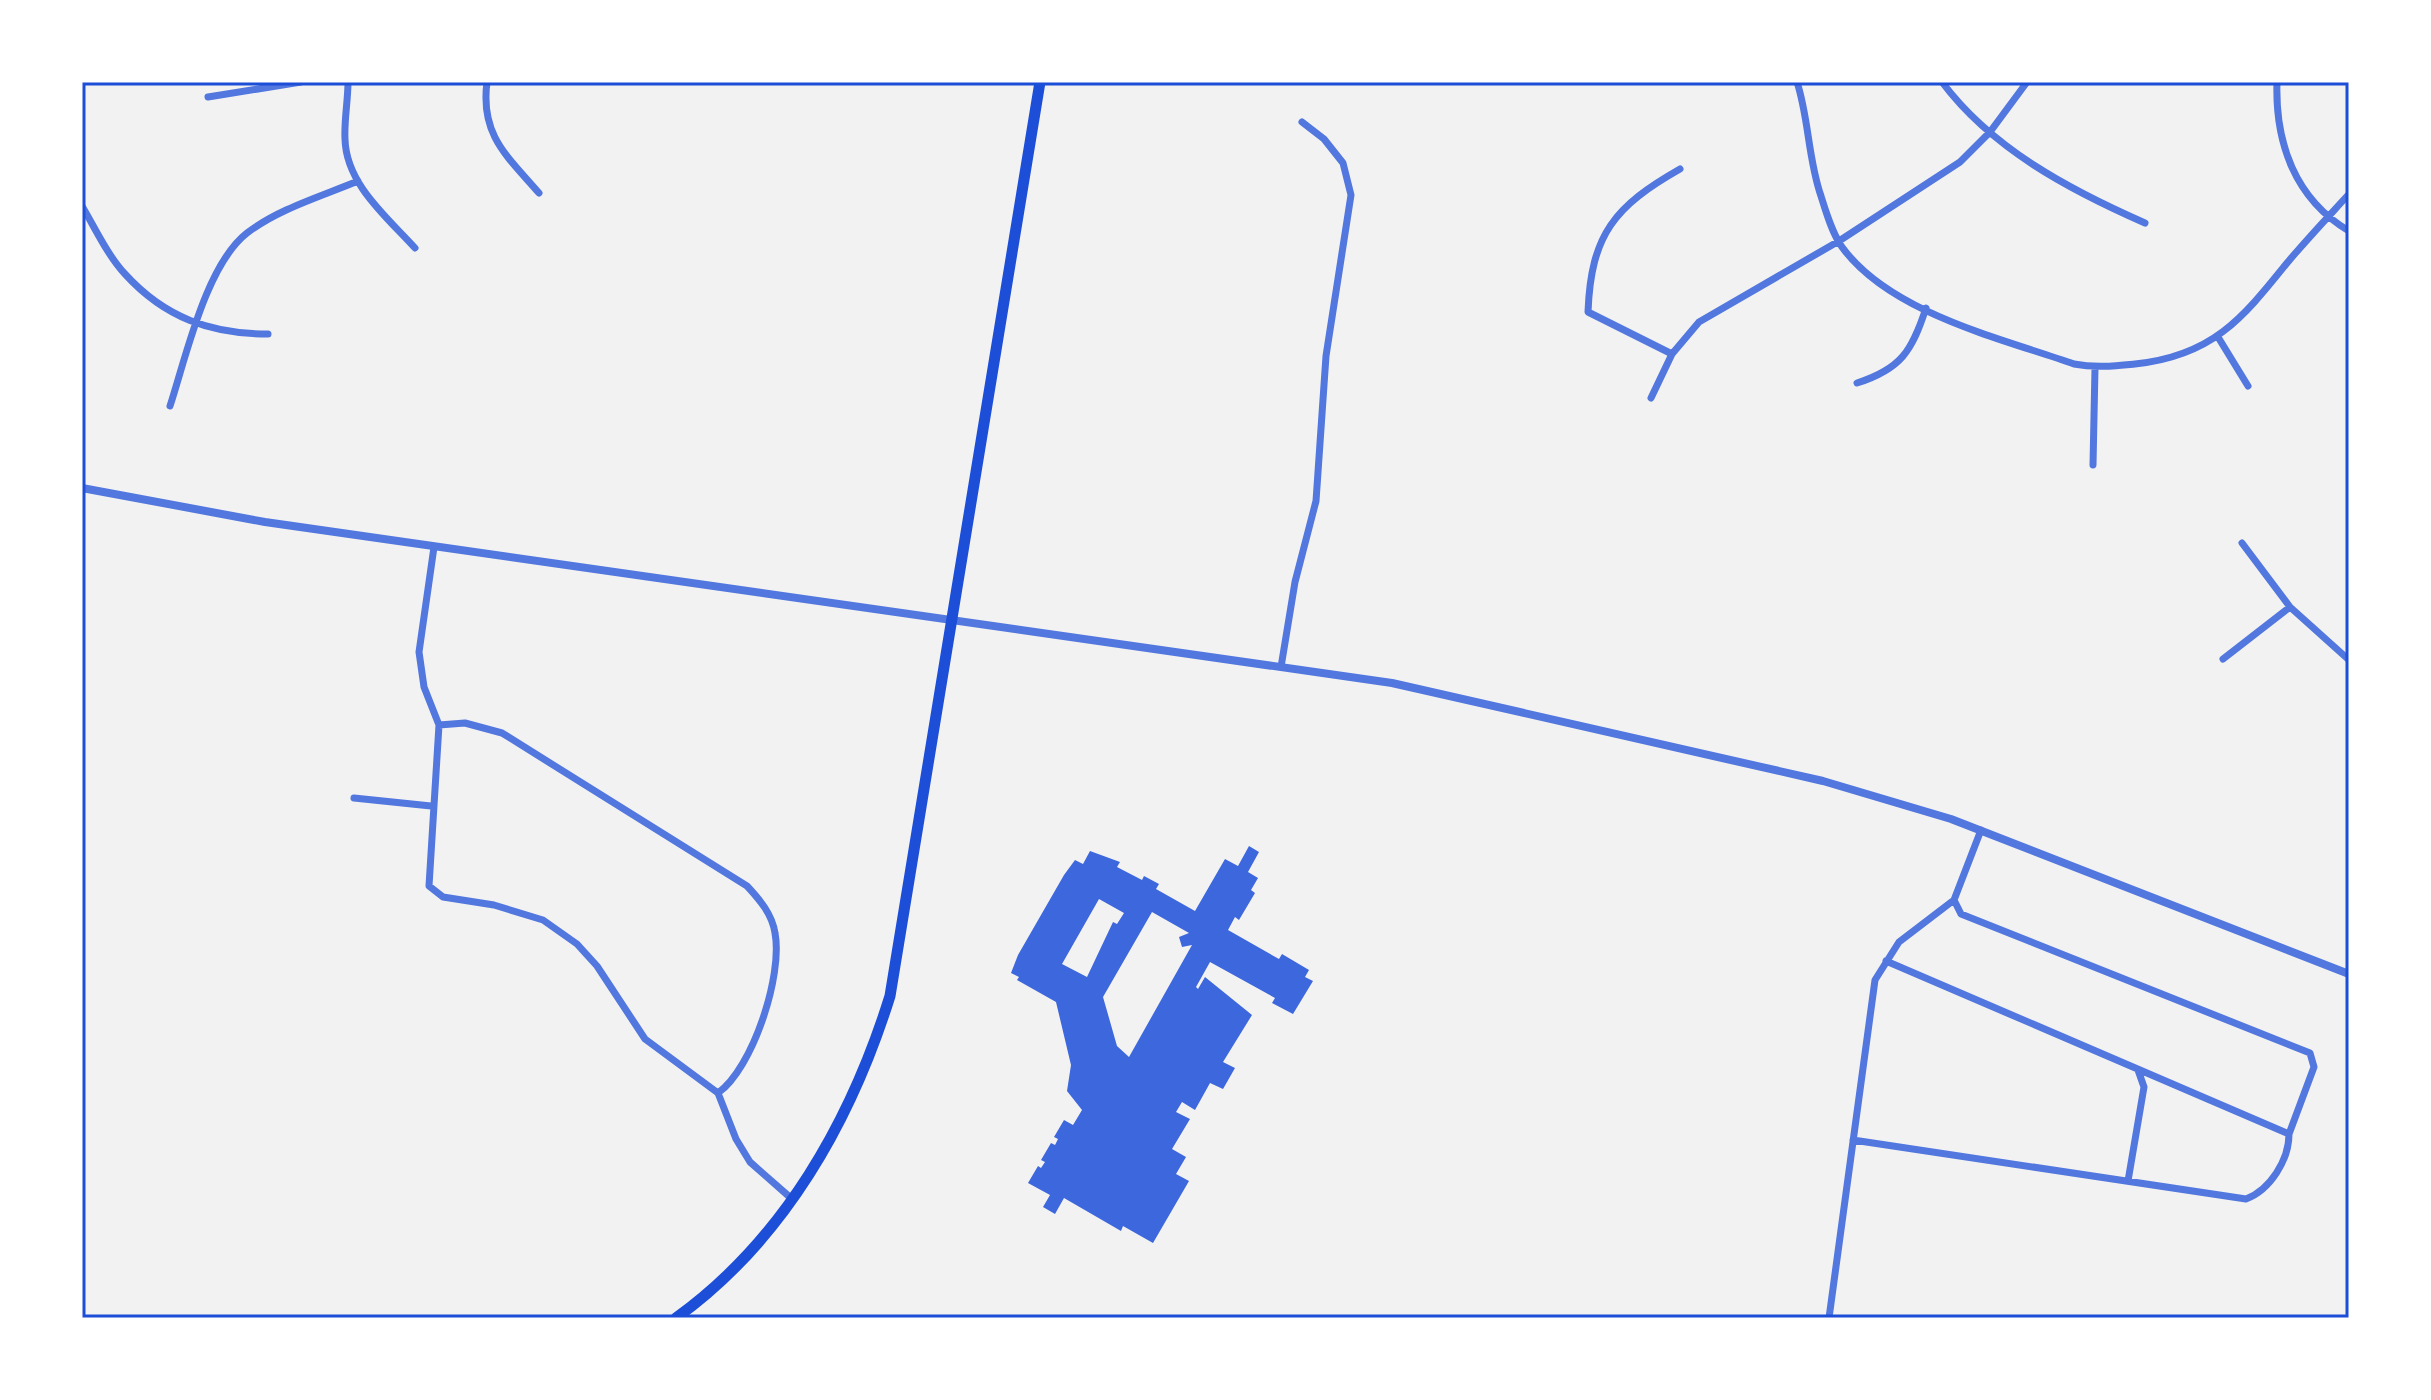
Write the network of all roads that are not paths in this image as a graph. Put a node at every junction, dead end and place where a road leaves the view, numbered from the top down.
1 (301, 82) edge
2 (348, 82) edge
3 (487, 82) edge
4 (1040, 82) edge
5 (1797, 82) edge
6 (1942, 82) edge
7 (2027, 82) edge
8 (2277, 82) edge
9 (208, 97) dead end
10 (1302, 122) dead end
11 (1990, 132) junction
12 (1680, 169) dead end
13 (358, 181) junction
14 (539, 193) dead end
15 (2349, 194) edge
16 (82, 206) edge
17 (2327, 218) junction
18 (2145, 223) dead end
19 (2349, 231) edge
20 (1839, 241) junction
21 (415, 248) dead end
22 (1926, 308) junction
23 (198, 325) junction
24 (268, 334) dead end
25 (2218, 337) junction
26 (1672, 354) junction
27 (2095, 368) junction
28 (1857, 383) dead end
29 (2248, 386) dead end
30 (1651, 398) dead end
31 (170, 406) dead end
32 (2093, 465) dead end
33 (82, 488) edge
34 (2242, 543) dead end
35 (434, 547) junction
36 (2290, 607) junction
37 (951, 620) junction
38 (2223, 659) dead end
39 (2349, 660) edge
40 (1281, 667) junction
41 (439, 725) junction
42 (354, 798) dead end
43 (431, 806) junction
44 (1981, 830) junction
45 (1954, 900) junction
46 (1886, 961) junction
47 (2349, 974) edge
48 (2138, 1070) junction
49 (718, 1093) junction
50 (2289, 1134) junction
51 (1853, 1140) junction
52 (2128, 1181) junction
53 (792, 1199) junction
54 (676, 1318) edge
55 (1829, 1318) edge

1 - 9 street
2 - 13 street
3 - 14 street
4 - 37 main road
5 - 20 street
6 - 11 street
7 - 11 street
8 - 17 street
10 - 40 street
11 - 18 street
11 - 20 street
12 - 26 street
13 - 21 street
13 - 23 street
15 - 17 street
16 - 23 street
17 - 19 street
17 - 25 street
20 - 22 street
20 - 26 street
22 - 27 street
22 - 28 street
23 - 24 street
23 - 31 street
25 - 27 street
25 - 29 street
26 - 30 street
27 - 32 street
33 - 35 street
34 - 36 street
35 - 37 street
35 - 41 street
36 - 38 street
36 - 39 street
37 - 40 street
37 - 53 main road
40 - 44 street
41 - 43 street
41 - 49 street
42 - 43 street
43 - 49 street
44 - 45 street
44 - 47 street
45 - 46 street
45 - 50 street
46 - 48 street
46 - 51 street
48 - 50 street
48 - 52 street
49 - 53 street
50 - 52 street
51 - 52 street
51 - 55 street
53 - 54 main road

